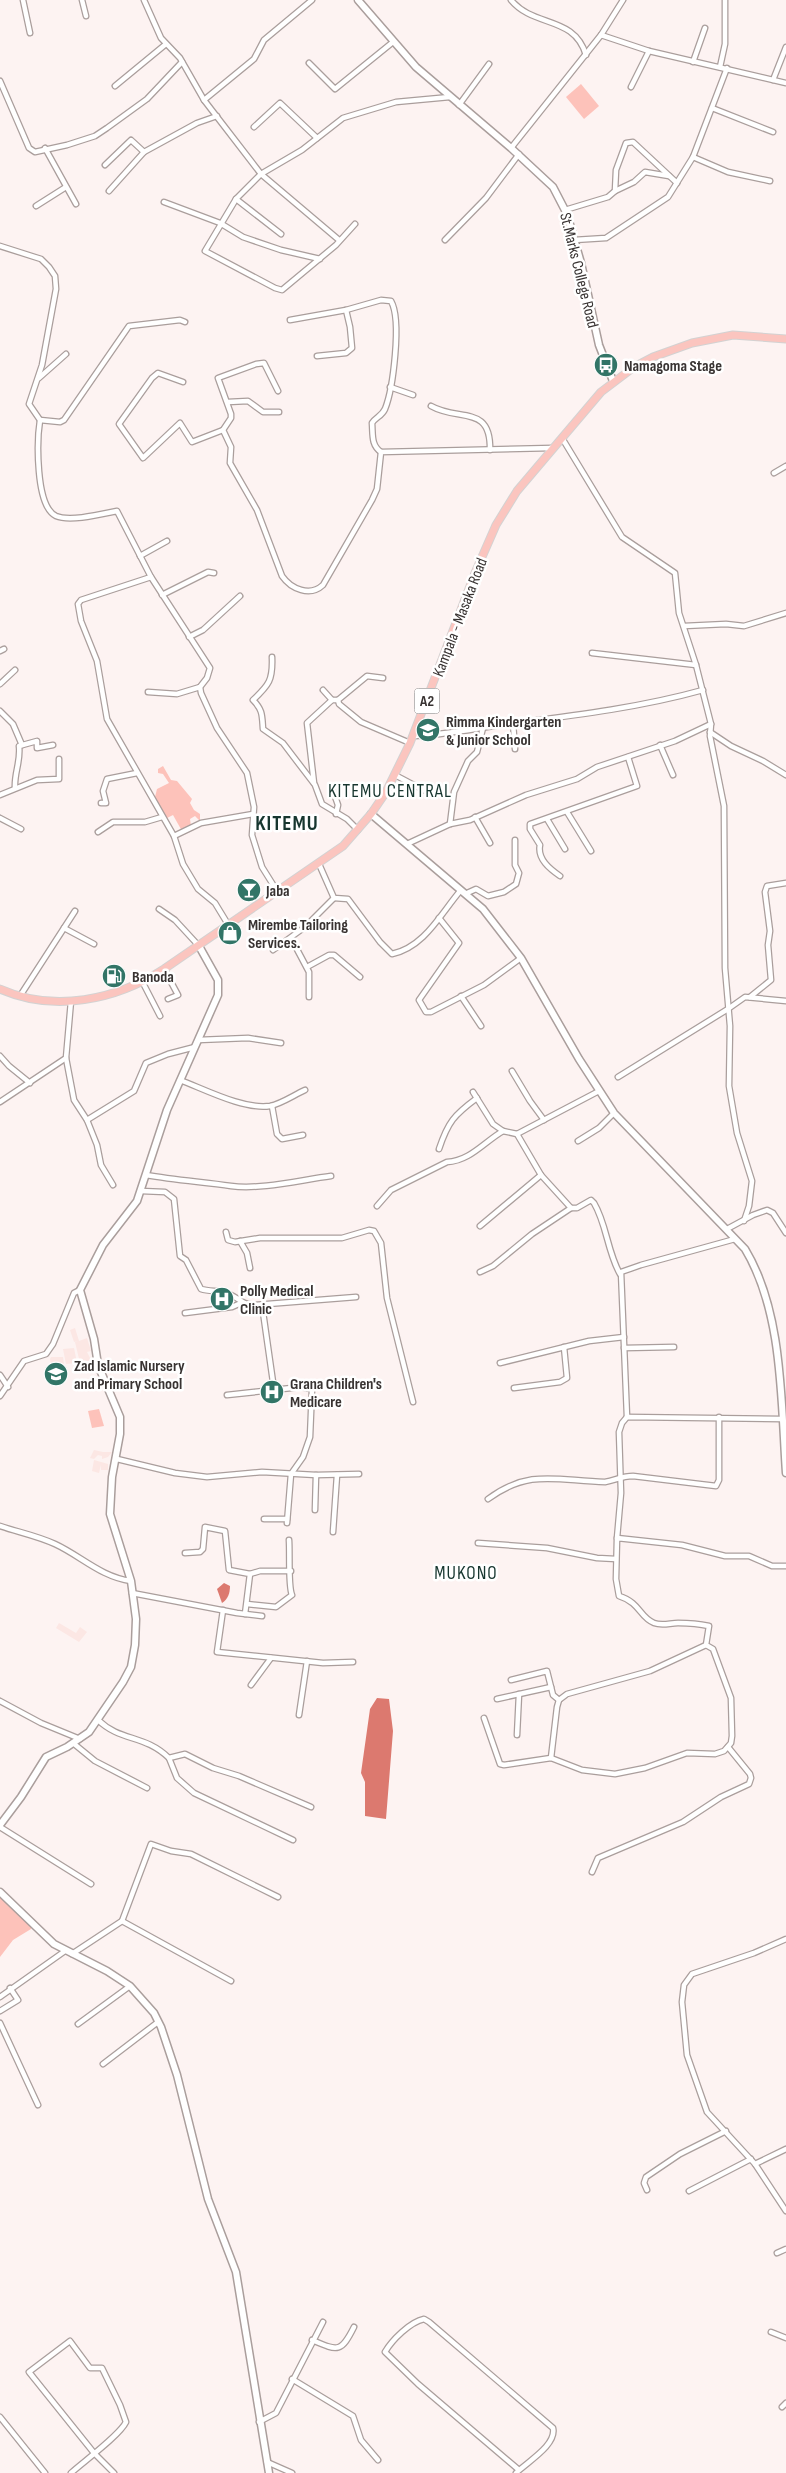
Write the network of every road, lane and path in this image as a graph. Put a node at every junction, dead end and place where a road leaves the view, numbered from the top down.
1 (23, 0) edge
2 (82, 0) edge
3 (144, 0) edge
4 (312, 0) edge
5 (358, 0) edge
6 (511, 0) edge
7 (623, 0) edge
8 (725, 0) edge
9 (86, 16) dead end
10 (705, 28) dead end
11 (30, 33) dead end
12 (601, 35) junction
13 (392, 42) junction
14 (166, 44) junction
15 (786, 47) edge
16 (648, 51) junction
17 (586, 55) junction
18 (182, 62) junction
19 (693, 62) junction
20 (309, 63) dead end
21 (489, 64) dead end
22 (720, 67) junction
23 (727, 68) junction
24 (773, 80) junction
25 (0, 81) edge
26 (786, 83) edge
27 (115, 86) dead end
28 (631, 87) dead end
29 (450, 97) junction
30 (204, 100) junction
31 (459, 105) junction
32 (712, 108) junction
33 (217, 116) junction
34 (254, 127) dead end
35 (773, 132) dead end
36 (317, 138) junction
37 (45, 148) junction
38 (511, 148) junction
39 (144, 152) junction
40 (519, 154) junction
41 (693, 157) junction
42 (105, 165) dead end
43 (261, 174) junction
44 (669, 176) junction
45 (770, 181) dead end
46 (677, 183) junction
47 (66, 187) junction
48 (109, 191) dead end
49 (615, 191) junction
50 (236, 198) junction
51 (164, 202) dead end
52 (76, 204) dead end
53 (36, 206) dead end
54 (565, 210) junction
55 (220, 224) junction
56 (355, 224) dead end
57 (281, 234) dead end
58 (339, 240) junction
59 (445, 240) dead end
60 (574, 240) junction
61 (0, 246) edge
62 (320, 259) junction
63 (346, 310) junction
64 (290, 320) dead end
65 (185, 322) dead end
66 (786, 339) edge
67 (66, 354) dead end
68 (317, 356) dead end
69 (38, 379) junction
70 (613, 381) junction
71 (183, 382) dead end
72 (390, 387) junction
73 (278, 391) dead end
74 (413, 395) dead end
75 (228, 402) junction
76 (431, 406) dead end
77 (279, 412) dead end
78 (40, 420) junction
79 (224, 430) junction
80 (562, 438) junction
81 (553, 448) junction
82 (490, 450) junction
83 (381, 452) junction
84 (786, 466) edge
85 (774, 473) dead end
86 (167, 541) dead end
87 (140, 556) junction
88 (214, 573) dead end
89 (151, 577) junction
90 (162, 594) junction
91 (240, 596) dead end
92 (786, 613) edge
93 (684, 626) junction
94 (189, 638) junction
95 (592, 653) dead end
96 (272, 657) dead end
97 (696, 665) junction
98 (15, 670) dead end
99 (383, 678) dead end
100 (0, 684) edge
101 (200, 687) junction
102 (323, 690) dead end
103 (703, 690) junction
104 (148, 692) dead end
105 (332, 700) junction
106 (338, 700) junction
107 (0, 711) edge
108 (513, 723) junction
109 (711, 724) junction
110 (483, 728) junction
111 (710, 732) junction
112 (411, 740) junction
113 (53, 745) dead end
114 (660, 745) junction
115 (22, 746) junction
116 (515, 749) dead end
117 (628, 757) junction
118 (59, 759) dead end
119 (136, 773) junction
120 (395, 775) junction
121 (672, 775) dead end
122 (786, 775) edge
123 (314, 785) junction
124 (15, 788) junction
125 (332, 788) dead end
126 (431, 794) dead end
127 (0, 795) edge
128 (101, 804) dead end
129 (567, 812) junction
130 (253, 814) junction
131 (336, 814) junction
132 (371, 814) junction
133 (162, 816) junction
134 (475, 817) junction
135 (0, 818) edge
136 (547, 819) junction
137 (450, 824) junction
138 (21, 829) dead end
139 (358, 830) junction
140 (98, 832) dead end
141 (174, 836) junction
142 (515, 840) dead end
143 (490, 843) dead end
144 (407, 844) junction
145 (565, 849) dead end
146 (591, 851) dead end
147 (319, 864) junction
148 (560, 876) dead end
149 (786, 883) edge
150 (277, 891) junction
151 (463, 892) junction
152 (334, 898) junction
153 (159, 909) dead end
154 (75, 911) dead end
155 (439, 918) junction
156 (230, 926) junction
157 (64, 928) junction
158 (291, 938) junction
159 (94, 944) dead end
160 (199, 946) junction
161 (273, 950) dead end
162 (521, 958) junction
163 (307, 967) junction
164 (164, 969) junction
165 (360, 978) dead end
166 (143, 983) junction
167 (0, 989) edge
168 (20, 996) junction
169 (461, 996) junction
170 (309, 997) dead end
171 (750, 997) junction
172 (168, 999) dead end
173 (71, 1001) junction
174 (786, 1001) edge
175 (728, 1009) junction
176 (160, 1016) dead end
177 (481, 1026) dead end
178 (281, 1043) dead end
179 (197, 1044) junction
180 (0, 1056) edge
181 (66, 1058) junction
182 (512, 1071) dead end
183 (618, 1078) dead end
184 (180, 1080) junction
185 (30, 1084) junction
186 (305, 1090) dead end
187 (599, 1090) junction
188 (473, 1092) dead end
189 (477, 1098) junction
190 (0, 1102) edge
191 (272, 1106) junction
192 (614, 1113) junction
193 (87, 1120) junction
194 (544, 1120) junction
195 (503, 1131) junction
196 (518, 1134) junction
197 (303, 1135) dead end
198 (578, 1141) dead end
199 (439, 1149) dead end
200 (146, 1174) junction
201 (540, 1175) junction
202 (331, 1176) dead end
203 (113, 1185) dead end
204 (141, 1191) junction
205 (377, 1206) dead end
206 (571, 1208) junction
207 (744, 1221) junction
208 (480, 1226) dead end
209 (726, 1229) junction
210 (226, 1232) dead end
211 (786, 1233) edge
212 (736, 1239) junction
213 (240, 1241) junction
214 (250, 1268) dead end
215 (480, 1272) dead end
216 (620, 1274) junction
217 (80, 1290) junction
218 (356, 1297) dead end
219 (241, 1303) junction
220 (262, 1305) junction
221 (185, 1312) dead end
222 (624, 1336) junction
223 (564, 1347) junction
224 (674, 1347) dead end
225 (624, 1348) junction
226 (500, 1363) dead end
227 (0, 1374) edge
228 (8, 1387) junction
229 (514, 1388) dead end
230 (274, 1389) junction
231 (783, 1394) edge
232 (0, 1396) edge
233 (227, 1396) dead end
234 (413, 1402) dead end
235 (627, 1417) junction
236 (720, 1417) junction
237 (782, 1419) junction
238 (785, 1445) edge
239 (117, 1459) junction
240 (786, 1473) edge
241 (291, 1474) junction
242 (359, 1474) dead end
243 (316, 1475) junction
244 (337, 1475) junction
245 (621, 1476) junction
246 (488, 1499) dead end
247 (316, 1510) dead end
248 (264, 1519) dead end
249 (0, 1526) edge
250 (333, 1532) dead end
251 (617, 1538) junction
252 (289, 1540) dead end
253 (478, 1543) dead end
254 (185, 1553) dead end
255 (616, 1559) junction
256 (786, 1566) edge
257 (291, 1572) junction
258 (250, 1574) junction
259 (131, 1581) junction
260 (132, 1593) junction
261 (247, 1604) junction
262 (223, 1610) junction
263 (245, 1614) junction
264 (262, 1616) dead end
265 (706, 1645) junction
266 (271, 1658) junction
267 (307, 1661) junction
268 (353, 1662) dead end
269 (511, 1680) dead end
270 (251, 1685) dead end
271 (551, 1687) junction
272 (519, 1694) junction
273 (497, 1699) dead end
274 (0, 1700) edge
275 (559, 1700) junction
276 (299, 1715) dead end
277 (484, 1718) dead end
278 (98, 1720) junction
279 (517, 1735) dead end
280 (80, 1739) junction
281 (73, 1743) junction
282 (728, 1747) junction
283 (169, 1758) junction
284 (551, 1758) junction
285 (147, 1788) dead end
286 (311, 1807) dead end
287 (0, 1826) edge
288 (293, 1840) dead end
289 (592, 1872) dead end
290 (91, 1884) dead end
291 (0, 1892) edge
292 (278, 1898) dead end
293 (122, 1921) junction
294 (786, 1939) edge
295 (65, 1951) junction
296 (72, 1954) junction
297 (231, 1981) dead end
298 (130, 1986) junction
299 (10, 1988) junction
300 (0, 1997) edge
301 (0, 2011) edge
302 (158, 2022) junction
303 (0, 2023) edge
304 (78, 2024) dead end
305 (103, 2064) dead end
306 (38, 2105) dead end
307 (726, 2131) junction
308 (786, 2149) edge
309 (751, 2159) junction
310 (755, 2164) junction
311 (647, 2190) dead end
312 (689, 2191) dead end
313 (786, 2212) edge
314 (786, 2249) edge
315 (777, 2253) dead end
316 (322, 2322) dead end
317 (354, 2327) dead end
318 (771, 2332) dead end
319 (786, 2338) edge
320 (312, 2340) junction
321 (292, 2380) junction
322 (0, 2417) edge
323 (260, 2422) junction
324 (94, 2452) junction
325 (378, 2460) dead end
326 (267, 2462) junction
327 (517, 2472) edge
328 (45, 2473) edge
329 (71, 2473) edge
330 (114, 2473) edge
331 (269, 2473) edge
332 (292, 2473) edge

1 - 11 street
2 - 9 street
3 - 14 street
4 - 30 street
5 - 13 street, St.Marks College Road
6 - 17 street
7 - 12 street
8 - 22 street
10 - 19 street
12 - 16 street
12 - 17 street
13 - 20 street
13 - 29 street, St.Marks College Road
14 - 18 street
14 - 27 street
15 - 24 street
16 - 19 street
16 - 28 street
17 - 38 street
18 - 30 street
18 - 37 street
19 - 22 street
21 - 31 street
22 - 23 street
23 - 24 street
23 - 32 street
24 - 26 street
25 - 37 street
29 - 31 street, St.Marks College Road
29 - 36 street
30 - 33 street
31 - 38 street, St.Marks College Road
32 - 35 street
32 - 41 street
33 - 39 street
33 - 43 street
34 - 36 street
36 - 43 street
37 - 47 street
38 - 40 street, St.Marks College Road
39 - 42 street
39 - 48 street
40 - 54 street, St.Marks College Road
40 - 59 street
41 - 45 street
41 - 46 street
43 - 50 street
43 - 58 street
44 - 46 street
44 - 49 street
44 - 49 street
46 - 60 street
47 - 52 street
47 - 53 street
49 - 54 street
50 - 55 street
50 - 57 street
51 - 55 street
54 - 60 street, St.Marks College Road
55 - 62 street
55 - 62 street
56 - 58 street
58 - 62 street
60 - 70 street, St.Marks College Road
61 - 69 street
63 - 64 street
63 - 68 street
63 - 72 street
65 - 78 street
66 - 70 main road, Kampala - Masaka Road / A2
67 - 69 street
69 - 78 street
70 - 80 main road, Kampala - Masaka Road / A2
71 - 79 street
72 - 74 street
72 - 83 street
73 - 75 street
75 - 77 street
75 - 79 street
76 - 82 street
78 - 87 street
79 - 83 street
80 - 81 main road, Kampala - Masaka Road / A2
80 - 93 street
81 - 82 street
81 - 112 main road, Kampala - Masaka Road / A2
82 - 83 street
84 - 85 street
86 - 87 street
87 - 89 street
88 - 90 street
89 - 90 street
89 - 119 street
90 - 94 street
91 - 94 street
92 - 93 street
93 - 97 street
94 - 101 street
95 - 97 street
96 - 123 street
97 - 103 street
98 - 100 street
99 - 106 street
101 - 104 street
101 - 130 street
102 - 105 street
103 - 108 street
103 - 109 street
105 - 106 street
105 - 123 street
106 - 112 street
107 - 115 street
108 - 110 street
108 - 116 street
109 - 111 street
109 - 114 street
110 - 112 street
110 - 137 street
111 - 122 street
111 - 175 street
112 - 120 main road, Kampala - Masaka Road / A2
113 - 115 street
114 - 117 street
114 - 121 street
115 - 124 street
117 - 129 street
117 - 134 street
118 - 124 street
119 - 128 street
119 - 133 street
120 - 126 street
120 - 132 main road, Kampala - Masaka Road / A2
123 - 131 street
124 - 127 street
125 - 131 street
129 - 136 street
129 - 146 street
130 - 141 street
130 - 150 street
131 - 139 street
132 - 139 main road, Kampala - Masaka Road / A2
132 - 144 street
133 - 140 street
133 - 141 street
134 - 137 street
134 - 143 street
135 - 138 street
136 - 145 street
136 - 148 street
137 - 144 street
139 - 147 main road, Kampala - Masaka Road / A2
141 - 156 street
142 - 151 street
144 - 151 street
147 - 150 main road, Kampala - Masaka Road / A2
147 - 152 street
149 - 171 street
150 - 156 main road, Kampala - Masaka Road / A2
151 - 155 street
151 - 162 street
152 - 155 street
152 - 158 street
153 - 160 street
154 - 157 street
155 - 169 street
156 - 160 main road, Kampala - Masaka Road / A2
157 - 159 street
157 - 168 street
158 - 161 street
158 - 163 street
160 - 164 main road, Kampala - Masaka Road / A2
160 - 179 street
162 - 169 street
162 - 187 street
163 - 165 street
163 - 170 street
164 - 166 main road, Kampala - Masaka Road / A2
164 - 172 street
166 - 173 main road, Kampala - Masaka Road / A2
166 - 176 street
167 - 168 main road, Kampala - Masaka Road / A2
168 - 173 main road, Kampala - Masaka Road / A2
169 - 177 street
171 - 174 street
171 - 175 street
173 - 181 street
175 - 183 street
175 - 207 street
178 - 179 street
179 - 184 street
179 - 193 street
180 - 185 street
181 - 185 street
181 - 193 street
182 - 194 street
184 - 191 street
184 - 200 street
185 - 190 street
186 - 191 street
187 - 192 street
187 - 194 street
188 - 189 street
189 - 195 street
189 - 199 street
191 - 197 street
192 - 198 street
192 - 209 street
193 - 203 street
194 - 196 street
195 - 196 street
195 - 205 street
196 - 201 street
200 - 202 street
200 - 204 street
201 - 206 street
201 - 208 street
204 - 217 street
204 - 219 street
206 - 215 street
206 - 216 street
207 - 209 street
207 - 211 street
209 - 212 street
210 - 213 street
212 - 216 street
212 - 231 street
213 - 214 street
213 - 234 street
216 - 222 street
217 - 228 street
217 - 239 street
218 - 220 street
219 - 220 street
219 - 221 street
220 - 230 street
222 - 223 street
222 - 225 street
223 - 226 street
223 - 229 street
224 - 225 street
225 - 235 street
227 - 228 street
228 - 232 street
230 - 233 street
230 - 241 street
231 - 237 street
235 - 236 street
235 - 245 street
236 - 237 street
236 - 245 street
237 - 238 street
238 - 240 street
239 - 241 street
239 - 259 street
241 - 243 street
241 - 248 street
242 - 244 street
243 - 244 street
243 - 247 street
244 - 250 street
245 - 246 street
245 - 251 street
249 - 259 street
251 - 255 street
251 - 256 street
252 - 257 street
253 - 255 street
254 - 258 street
255 - 265 street
257 - 258 street
257 - 261 street
258 - 261 street
259 - 260 street
260 - 262 street
260 - 278 street
261 - 263 street
262 - 263 street
262 - 266 street
263 - 264 street
265 - 275 street
265 - 282 street
266 - 267 street
266 - 270 street
267 - 268 street
267 - 276 street
269 - 271 street
271 - 272 street
271 - 275 street
272 - 273 street
272 - 279 street
274 - 280 street
275 - 284 street
277 - 284 street
278 - 280 street
278 - 283 street
280 - 281 street
281 - 285 street
281 - 287 street
282 - 284 street
282 - 289 street
283 - 286 street
283 - 288 street
287 - 290 street
291 - 295 street
292 - 293 street
293 - 296 street
293 - 297 street
294 - 307 street
295 - 296 street
295 - 299 street
296 - 298 street
298 - 302 street
298 - 304 street
299 - 300 street
299 - 301 street
302 - 305 street
302 - 323 street
303 - 306 street
307 - 309 street
307 - 311 street
308 - 310 street
309 - 310 street
309 - 312 street
310 - 313 street
314 - 315 street
316 - 320 street
317 - 320 street
318 - 319 street
320 - 321 street
321 - 323 street
321 - 325 street
322 - 328 street
323 - 326 street
324 - 324 street
324 - 329 street
324 - 330 street
326 - 331 street
326 - 332 street
327 - 327 street

